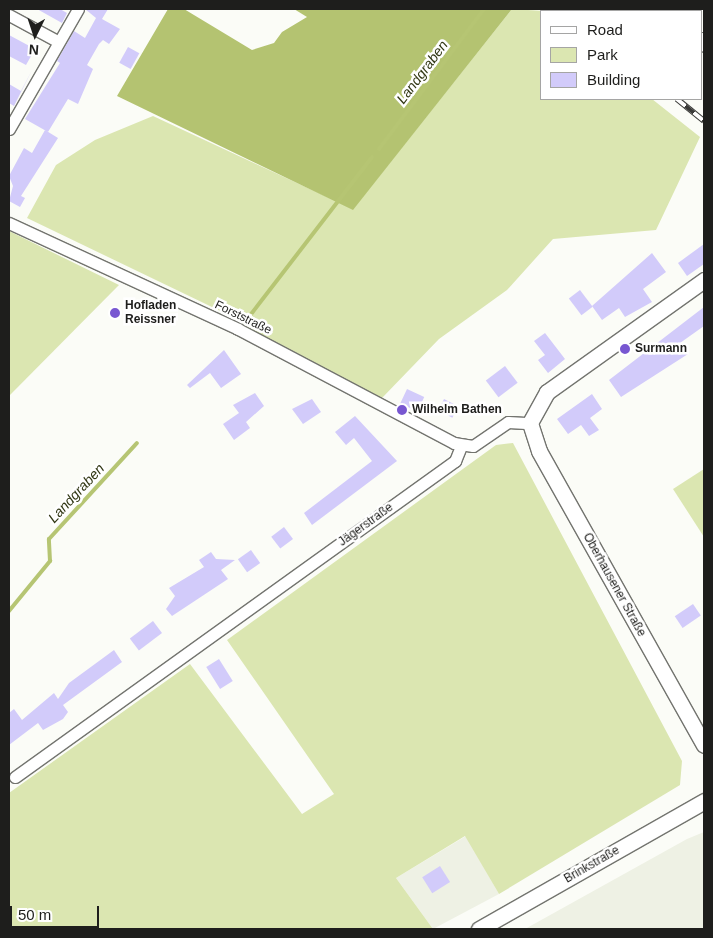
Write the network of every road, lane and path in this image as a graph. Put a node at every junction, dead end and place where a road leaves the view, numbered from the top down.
1 (78, 9) edge
2 (9, 15) edge
3 (57, 42) junction
4 (9, 129) edge
5 (9, 223) edge
6 (704, 280) edge
7 (530, 423) junction
8 (461, 446) junction
9 (704, 745) edge
10 (15, 777) dead end
11 (704, 801) edge
12 (479, 929) edge

1 - 3 street
2 - 3 street
3 - 4 street
5 - 8 street, Forststraße
6 - 7 main road
7 - 8 street
7 - 9 main road, Oberhausener Straße
8 - 10 street, Jägerstraße
11 - 12 main road, Brinkstraße

